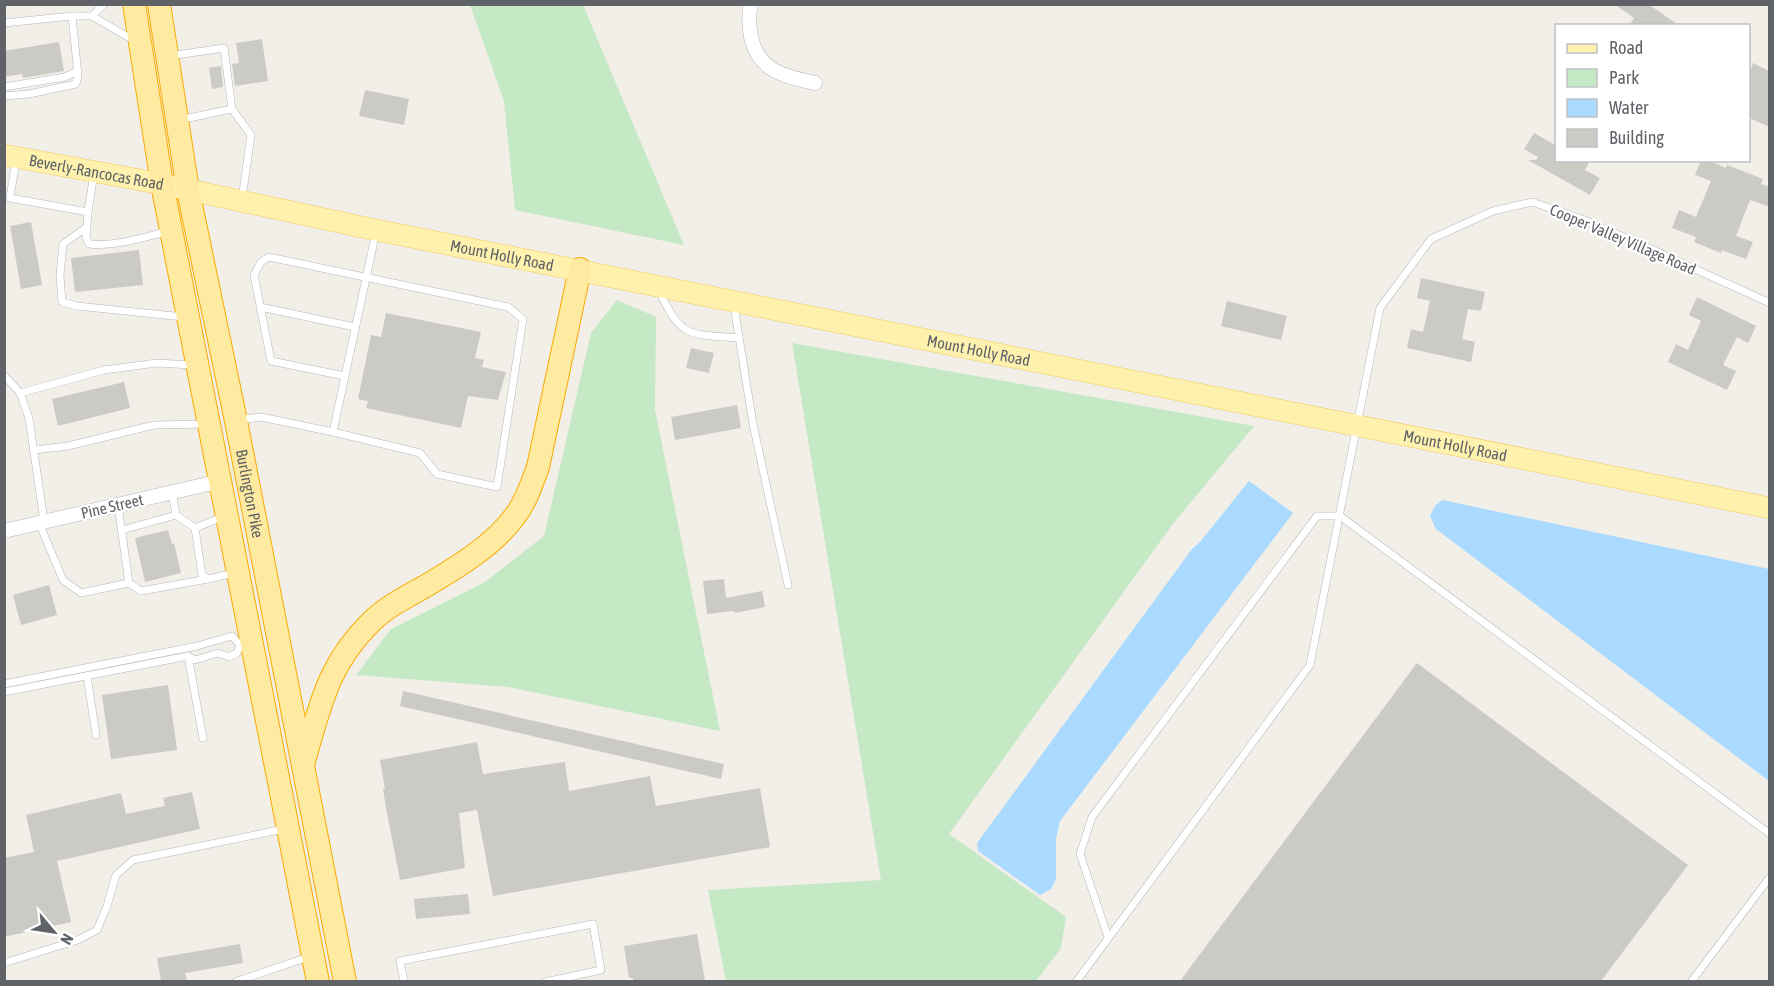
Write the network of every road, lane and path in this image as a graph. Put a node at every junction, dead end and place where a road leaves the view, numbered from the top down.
1 (104, 4) edge
2 (134, 4) edge
3 (159, 4) edge
4 (751, 4) edge
5 (72, 16) junction
6 (92, 16) junction
7 (4, 23) edge
8 (140, 44) junction
9 (166, 57) junction
10 (78, 71) junction
11 (815, 84) dead end
12 (4, 87) edge
13 (4, 96) edge
14 (232, 109) junction
15 (177, 121) junction
16 (10, 156) edge
17 (94, 171) junction
18 (162, 184) junction
19 (188, 190) junction
20 (242, 202) junction
21 (88, 212) junction
22 (87, 227) junction
23 (171, 230) junction
24 (376, 230) junction
25 (580, 269) junction
26 (366, 277) junction
27 (656, 285) junction
28 (733, 300) junction
29 (1770, 303) edge
30 (260, 307) junction
31 (189, 318) junction
32 (355, 327) junction
33 (739, 338) junction
34 (198, 366) junction
35 (4, 375) edge
36 (345, 376) junction
37 (20, 393) junction
38 (236, 421) junction
39 (209, 423) junction
40 (1356, 425) junction
41 (333, 432) junction
42 (34, 450) junction
43 (221, 481) junction
44 (172, 492) junction
45 (118, 505) junction
46 (1770, 508) edge
47 (176, 515) junction
48 (227, 516) junction
49 (1340, 516) junction
50 (42, 522) junction
51 (195, 528) junction
52 (122, 530) junction
53 (4, 531) edge
54 (238, 573) junction
55 (208, 579) junction
56 (129, 584) junction
57 (788, 585) dead end
58 (246, 643) junction
59 (188, 656) junction
60 (87, 676) junction
61 (4, 684) edge
62 (4, 692) edge
63 (96, 735) dead end
64 (203, 738) dead end
65 (302, 765) junction
66 (288, 829) junction
67 (1770, 834) edge
68 (1770, 877) edge
69 (1108, 937) junction
70 (313, 955) junction
71 (4, 963) edge
72 (235, 981) edge
73 (318, 981) edge
74 (345, 981) edge
75 (404, 981) edge
76 (545, 981) edge
77 (1076, 981) edge
78 (1692, 981) edge

1 - 6 lane
2 - 8 highway, Burlington Pike
3 - 9 highway, Burlington Pike
4 - 11 street
5 - 6 lane
5 - 7 lane
5 - 10 lane
6 - 8 lane
8 - 18 highway, Burlington Pike
9 - 14 lane
9 - 15 highway, Burlington Pike
10 - 12 lane
10 - 13 lane
14 - 15 lane
14 - 20 lane
15 - 19 highway, Burlington Pike
16 - 17 main road, Beverly-Rancocas Road
16 - 21 lane
17 - 18 main road, Beverly-Rancocas Road
17 - 21 lane
18 - 19 main road, Beverly-Rancocas Road
18 - 23 highway, Burlington Pike
19 - 20 main road, Mount Holly Road
19 - 38 highway, Burlington Pike
20 - 24 main road, Mount Holly Road
21 - 22 lane
22 - 23 lane
22 - 31 lane
23 - 31 highway, Burlington Pike
24 - 25 main road, Mount Holly Road
24 - 26 lane
25 - 27 main road, Mount Holly Road
25 - 65 highway
26 - 30 lane
26 - 32 lane
26 - 41 lane
27 - 28 main road, Mount Holly Road
27 - 33 lane
28 - 33 lane
28 - 40 main road, Mount Holly Road
29 - 40 lane, Cooper Valley Village Road
30 - 32 lane
30 - 36 lane
31 - 34 highway, Burlington Pike
32 - 36 lane
33 - 57 lane
34 - 37 lane
34 - 39 highway, Burlington Pike
35 - 37 lane
36 - 41 lane
37 - 42 lane
38 - 41 lane
38 - 65 highway, Burlington Pike
39 - 42 lane
39 - 43 highway, Burlington Pike
40 - 46 main road, Mount Holly Road
40 - 49 lane, Cooper Valley Village Road
42 - 50 lane
43 - 44 street, Pine Street
43 - 48 highway, Burlington Pike
44 - 45 street, Pine Street
44 - 47 lane
45 - 50 street, Pine Street
45 - 52 lane
47 - 51 lane
47 - 52 lane
48 - 51 lane
48 - 54 highway, Burlington Pike
49 - 67 lane
49 - 69 lane, Cooper Valley Village Road
49 - 69 lane
50 - 53 street, Pine Street
50 - 56 lane
51 - 55 lane
52 - 56 lane
54 - 55 lane
54 - 58 highway, Burlington Pike
55 - 56 lane
58 - 59 lane
58 - 61 lane
58 - 66 highway, Burlington Pike
59 - 60 lane
59 - 64 lane
60 - 62 lane
60 - 63 lane
65 - 74 highway, Burlington Pike
66 - 70 highway, Burlington Pike
66 - 71 lane
68 - 78 lane
69 - 77 lane, Cooper Valley Village Road
70 - 72 lane
70 - 73 highway, Burlington Pike
75 - 76 lane

